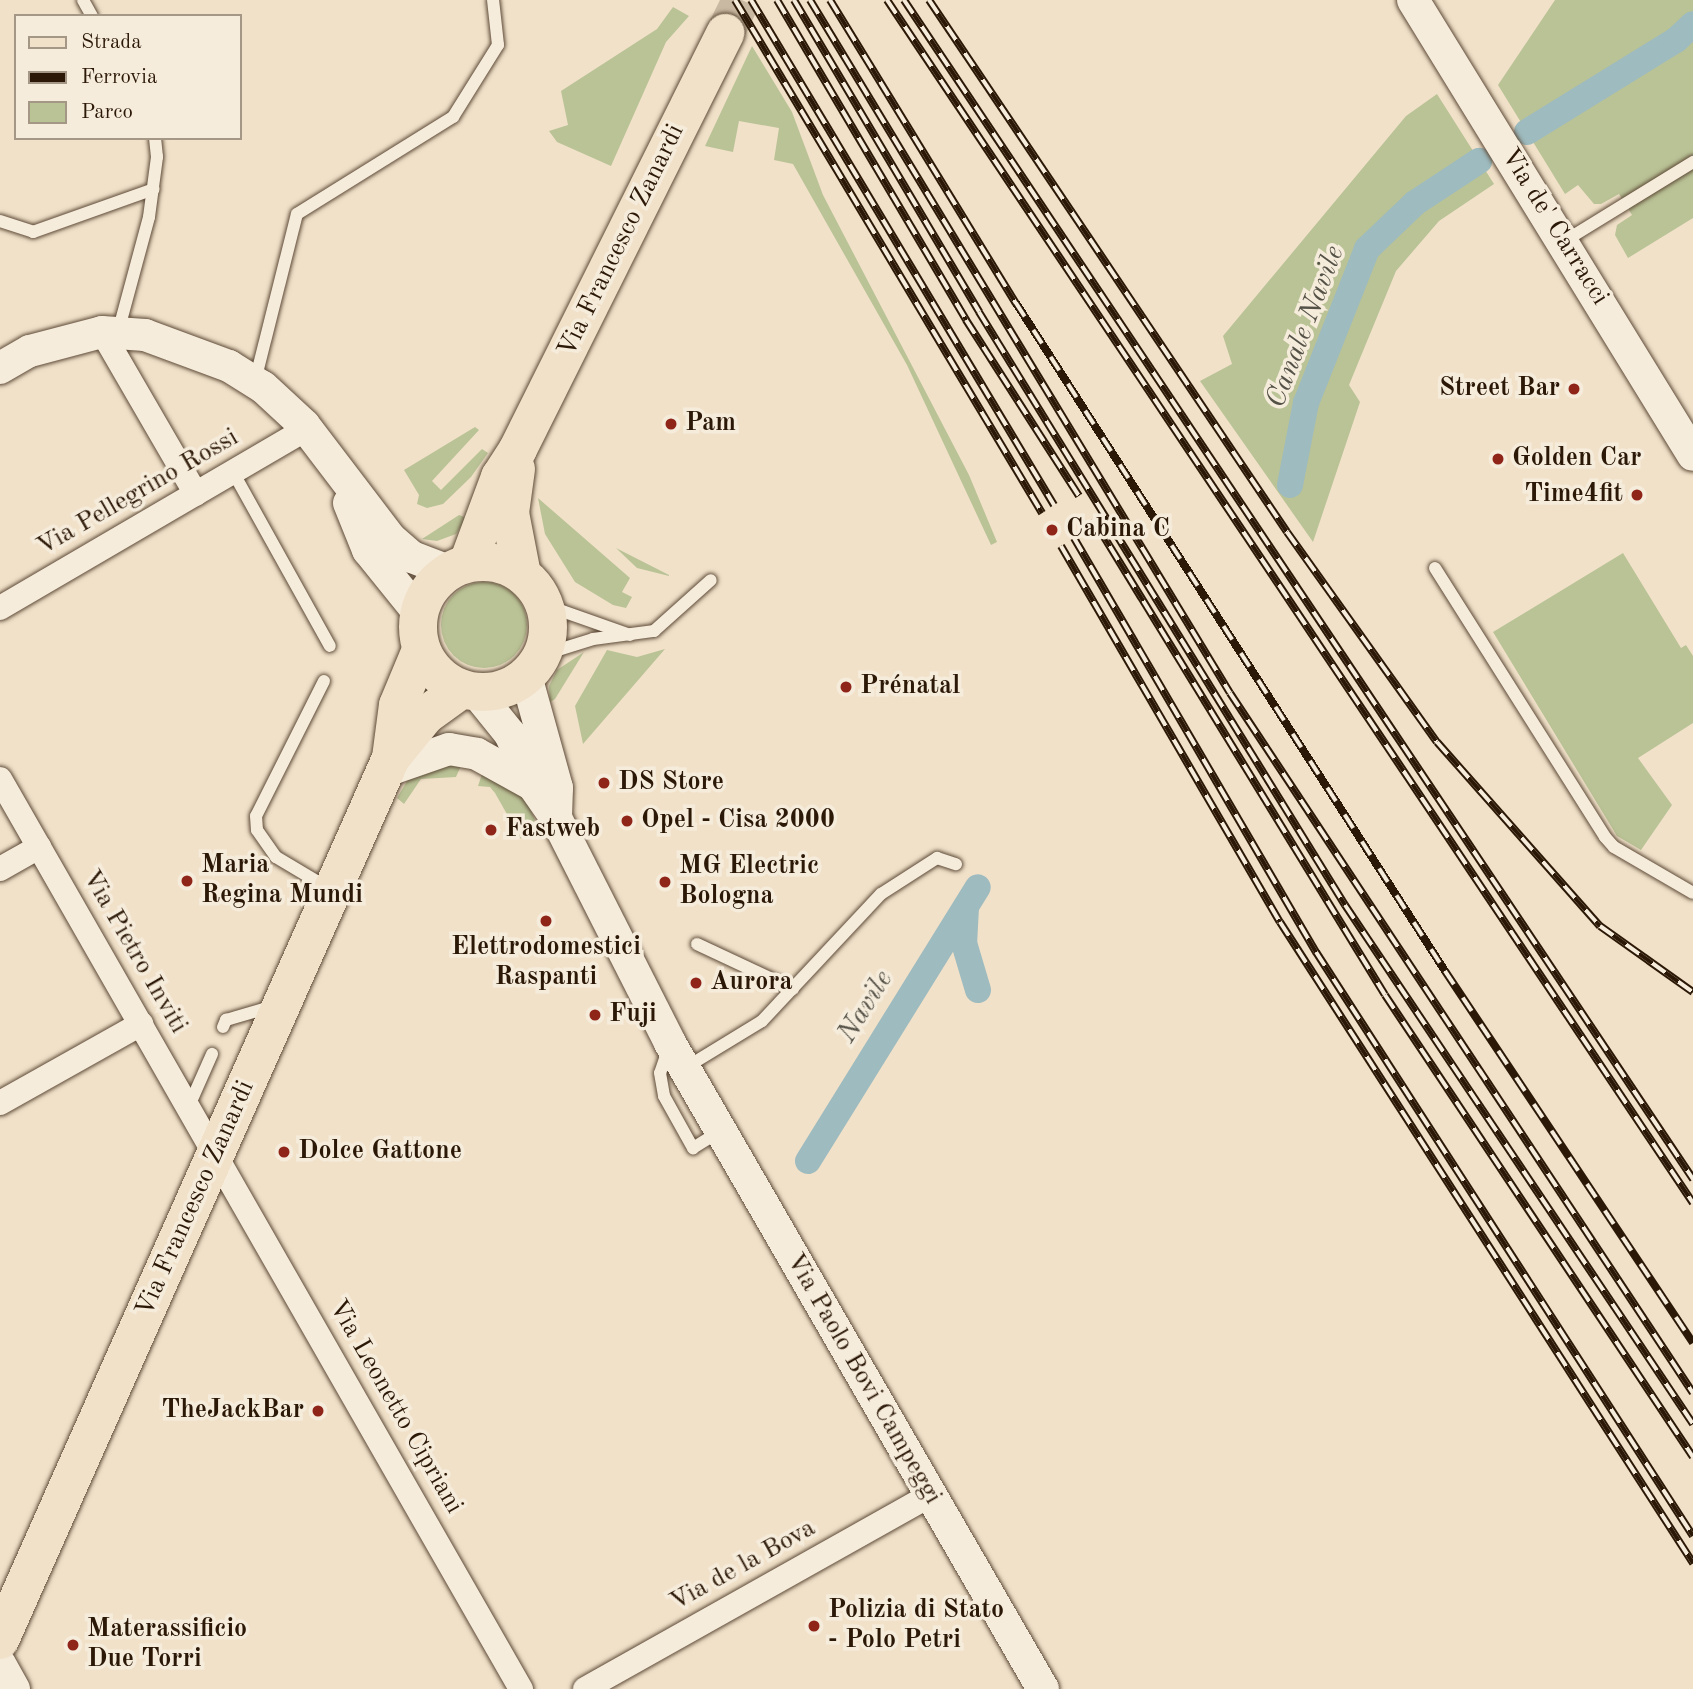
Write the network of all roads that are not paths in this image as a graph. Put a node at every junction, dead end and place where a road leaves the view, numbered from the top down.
1 (493, 0) edge
2 (1413, 0) edge
3 (725, 33) tunnel mouth
4 (155, 140) edge
5 (1693, 162) edge
6 (154, 189) junction
7 (0, 220) edge
8 (1563, 242) junction
9 (110, 332) junction
10 (0, 368) edge
11 (255, 382) junction
12 (306, 429) junction
13 (518, 449) junction
14 (1693, 454) edge
15 (340, 471) junction
16 (233, 472) junction
17 (196, 494) junction
18 (458, 567) junction
19 (1435, 568) dead end
20 (522, 575) junction
21 (712, 580) dead end
22 (545, 606) junction
23 (0, 608) edge
24 (418, 612) junction
25 (634, 636) junction
26 (330, 646) dead end
27 (421, 650) junction
28 (534, 666) junction
29 (324, 681) dead end
30 (469, 691) junction
31 (389, 765) junction
32 (0, 779) edge
33 (533, 785) junction
34 (556, 818) junction
35 (39, 847) junction
36 (956, 864) dead end
37 (0, 869) edge
38 (332, 890) junction
39 (1693, 893) edge
40 (696, 944) dead end
41 (793, 989) junction
42 (281, 1003) junction
43 (141, 1024) junction
44 (223, 1027) dead end
45 (212, 1054) dead end
46 (678, 1056) junction
47 (0, 1104) edge
48 (189, 1106) junction
49 (218, 1154) junction
50 (930, 1495) junction
51 (0, 1640) edge
52 (0, 1664) edge
53 (14, 1689) edge
54 (522, 1689) edge
55 (585, 1689) edge
56 (1043, 1689) edge

1 - 11 lane
2 - 8 street, Via de' Carracci
3 - 13 main road, Via Francesco Zanardi
4 - 6 lane
5 - 8 lane
6 - 7 lane
6 - 9 lane
8 - 14 street, Via de' Carracci
9 - 10 street
9 - 11 street
9 - 17 street
11 - 12 street
12 - 15 street
12 - 16 street, Via Pellegrino Rossi
13 - 18 main road, Via Francesco Zanardi
13 - 20 main road, Via Francesco Zanardi
15 - 18 street
15 - 24 street
16 - 17 street, Via Pellegrino Rossi
16 - 26 lane
17 - 23 street, Via Pellegrino Rossi
18 - 20 main road
18 - 24 main road
19 - 39 lane
20 - 22 main road
21 - 25 lane
22 - 25 lane
22 - 28 main road
24 - 27 main road
25 - 28 lane
27 - 30 main road
27 - 31 main road, Via Francesco Zanardi
28 - 30 main road
28 - 34 street, Via Paolo Bovi Campeggi
29 - 38 lane
30 - 31 main road, Via Francesco Zanardi
30 - 33 street, Via Paolo Bovi Campeggi
31 - 33 street, Via Paolo Bovi Campeggi
31 - 38 main road, Via Francesco Zanardi
32 - 35 street, Via Pietro Inviti
33 - 34 street, Via Paolo Bovi Campeggi
34 - 46 street, Via Paolo Bovi Campeggi
35 - 37 street
35 - 43 street, Via Pietro Inviti
36 - 41 lane
38 - 42 main road, Via Francesco Zanardi
40 - 41 lane
41 - 46 lane
42 - 44 lane
42 - 49 main road, Via Francesco Zanardi
43 - 47 street
43 - 48 street, Via Pietro Inviti
45 - 48 lane
46 - 50 street, Via Paolo Bovi Campeggi
48 - 49 street, Via Pietro Inviti
49 - 51 main road, Via Francesco Zanardi
49 - 54 street, Via Leonetto Cipriani
50 - 55 street, Via de la Bova
50 - 56 street, Via Paolo Bovi Campeggi
52 - 53 street

